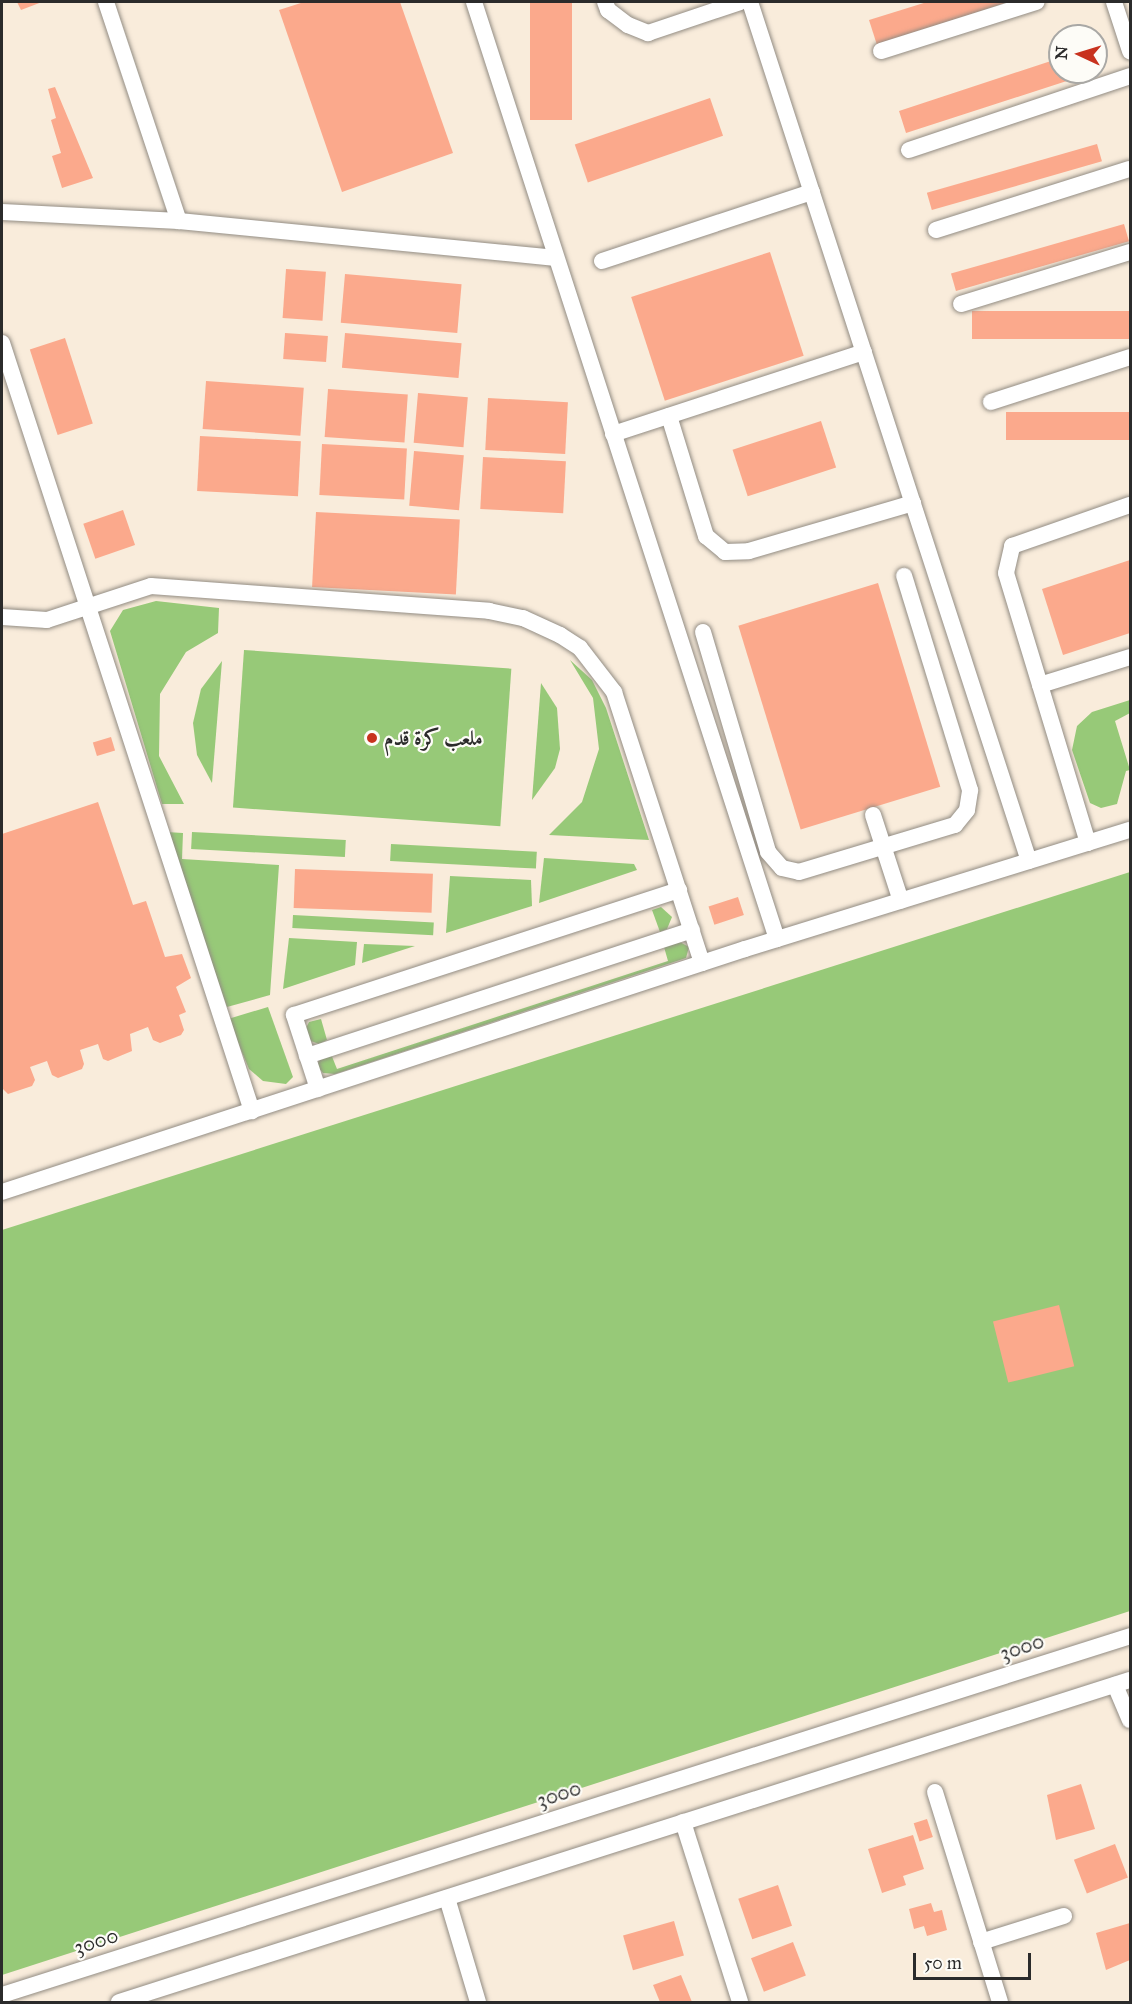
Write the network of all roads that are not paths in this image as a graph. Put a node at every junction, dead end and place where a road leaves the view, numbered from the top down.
1 (106, 2) edge
2 (474, 2) edge
3 (605, 2) edge
4 (740, 2) edge
5 (750, 2) edge
6 (1036, 2) edge
7 (1114, 2) edge
8 (881, 51) dead end
9 (1131, 51) edge
10 (1131, 75) edge
11 (909, 150) dead end
12 (1131, 169) edge
13 (812, 192) junction
14 (2, 212) edge
15 (179, 221) junction
16 (936, 230) dead end
17 (1131, 252) edge
18 (556, 258) junction
19 (602, 261) dead end
20 (961, 304) dead end
21 (2, 342) edge
22 (864, 352) junction
23 (1131, 357) edge
24 (991, 402) dead end
25 (669, 416) junction
26 (613, 434) junction
27 (913, 503) junction
28 (1131, 505) edge
29 (904, 576) dead end
30 (88, 606) junction
31 (2, 616) edge
32 (703, 632) dead end
33 (1131, 657) edge
34 (1040, 685) junction
35 (873, 814) dead end
36 (1131, 830) edge
37 (1088, 843) junction
38 (884, 847) junction
39 (1029, 861) junction
40 (679, 890) junction
41 (901, 901) junction
42 (692, 930) junction
43 (777, 939) junction
44 (702, 963) junction
45 (307, 1056) junction
46 (318, 1089) junction
47 (252, 1111) junction
48 (2, 1192) edge
49 (1131, 1636) edge
50 (1123, 1682) edge
51 (1131, 1720) edge
52 (935, 1792) dead end
53 (683, 1822) junction
54 (447, 1898) junction
55 (1064, 1916) dead end
56 (981, 1942) junction
57 (2, 1995) edge
58 (118, 2002) edge
59 (478, 2002) edge
60 (740, 2002) edge
61 (1000, 2002) edge

1 - 15 street
2 - 18 street
3 - 4 street
5 - 13 street
6 - 8 street
7 - 9 street
10 - 11 street
12 - 16 street
13 - 19 street
13 - 22 street
14 - 15 street
15 - 18 street
17 - 20 street
18 - 26 street
21 - 30 street
22 - 25 street
22 - 27 street
23 - 24 street
25 - 26 street
25 - 27 street
26 - 43 street
27 - 39 street
28 - 34 street
29 - 38 street
30 - 31 street
30 - 40 street
30 - 47 street
32 - 38 street
33 - 34 street
34 - 37 street
35 - 38 street
36 - 37 street
37 - 39 street
38 - 41 street
39 - 41 street
40 - 42 street
40 - 45 street
41 - 43 street
42 - 44 street
42 - 45 street
43 - 44 street
44 - 46 street
45 - 46 street
46 - 47 street
47 - 48 street
49 - 57 street, 3000
50 - 51 street
50 - 53 street
52 - 56 street
53 - 54 street
53 - 60 street
54 - 58 street
54 - 59 street
55 - 56 street
56 - 61 street

